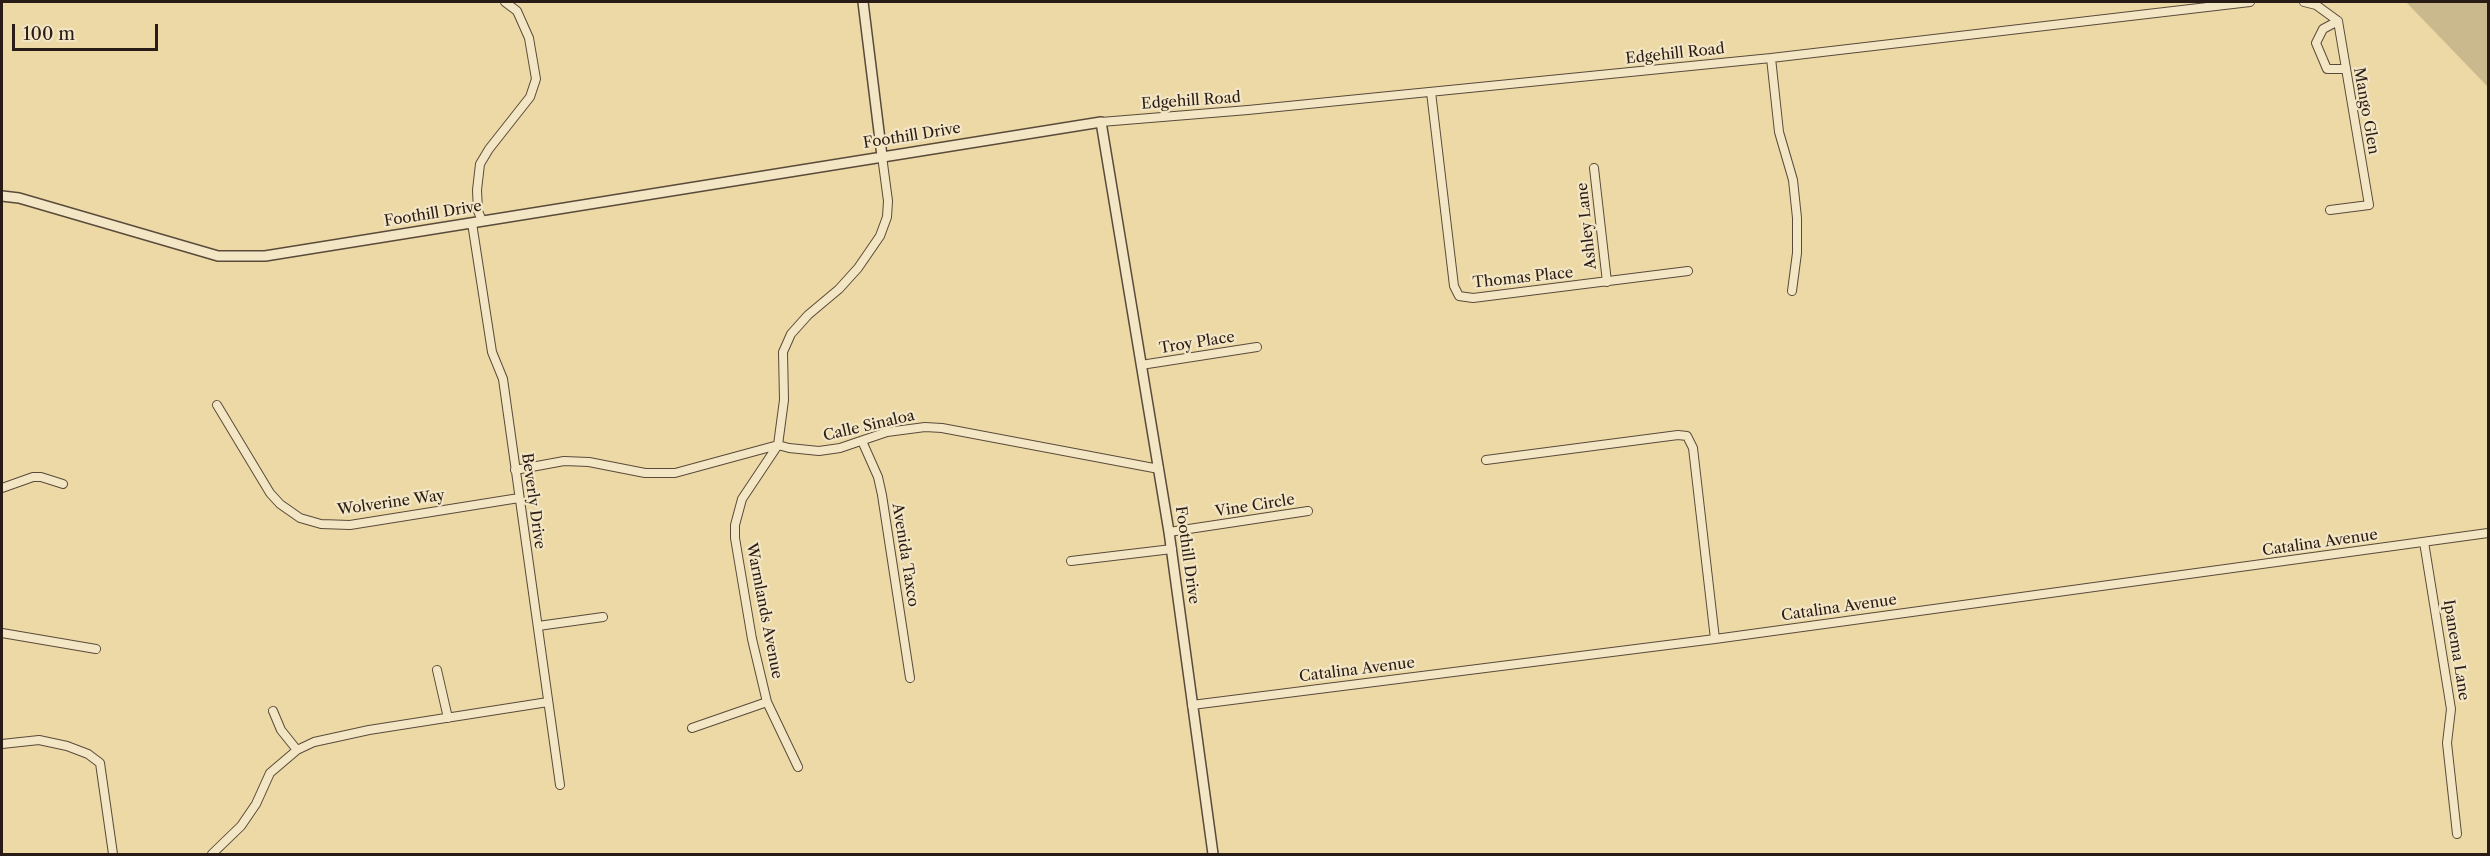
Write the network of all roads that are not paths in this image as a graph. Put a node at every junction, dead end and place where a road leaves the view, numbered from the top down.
1 (509, 2) edge
2 (863, 2) edge
3 (2250, 2) edge
4 (2304, 2) edge
5 (2338, 21) junction
6 (1771, 58) junction
7 (2346, 69) junction
8 (1431, 92) junction
9 (1101, 122) junction
10 (882, 156) junction
11 (1594, 168) dead end
12 (2, 196) edge
13 (2330, 210) dead end
14 (477, 222) junction
15 (1688, 272) dead end
16 (1607, 282) junction
17 (1792, 291) dead end
18 (1257, 347) dead end
19 (1141, 365) junction
20 (217, 405) dead end
21 (862, 441) junction
22 (778, 445) junction
23 (1486, 460) dead end
24 (1159, 469) junction
25 (515, 470) junction
26 (63, 484) dead end
27 (2, 488) edge
28 (519, 498) junction
29 (1308, 511) dead end
30 (1169, 532) junction
31 (2488, 533) edge
32 (2424, 542) junction
33 (1172, 549) junction
34 (1071, 561) dead end
35 (603, 616) dead end
36 (538, 626) junction
37 (2, 633) edge
38 (1715, 639) junction
39 (96, 649) dead end
40 (437, 670) dead end
41 (910, 678) dead end
42 (548, 702) junction
43 (767, 702) junction
44 (1192, 705) junction
45 (273, 711) dead end
46 (448, 718) junction
47 (692, 728) dead end
48 (2, 744) edge
49 (297, 750) junction
50 (798, 767) dead end
51 (560, 785) dead end
52 (2457, 834) dead end
53 (113, 855) edge
54 (212, 855) edge
55 (1213, 855) edge

1 - 14 street, Beverly Drive
2 - 10 street, Warmlands Avenue
3 - 6 street, Edgehill Road
4 - 5 street
5 - 7 street, Mango Glen
5 - 7 street
6 - 8 street, Edgehill Road
6 - 17 street
7 - 13 street, Mango Glen
8 - 9 street, Edgehill Road
8 - 16 street, Thomas Place
9 - 10 street, Foothill Drive
9 - 19 street, Foothill Drive
10 - 14 street, Foothill Drive
10 - 22 street, Warmlands Avenue
11 - 16 street, Ashley Lane
12 - 14 street, Foothill Drive
14 - 25 street, Beverly Drive
15 - 16 street, Thomas Place
18 - 19 street, Troy Place
19 - 24 street, Foothill Drive
20 - 28 street, Wolverine Way
21 - 22 street, Calle Sinaloa
21 - 24 street, Calle Sinaloa
21 - 41 street, Avenida Taxco
22 - 25 street, Calle Sinaloa
22 - 43 street, Warmlands Avenue
23 - 38 street
24 - 30 street, Foothill Drive
25 - 28 street, Beverly Drive
26 - 27 street
28 - 36 street, Beverly Drive
29 - 30 street, Vine Circle
30 - 33 street, Foothill Drive
31 - 32 street, Catalina Avenue
32 - 38 street, Catalina Avenue
32 - 52 street, Ipanema Lane
33 - 34 street
33 - 44 street, Foothill Drive
35 - 36 street
36 - 42 street, Beverly Drive
37 - 39 street
38 - 44 street, Catalina Avenue
40 - 46 street
42 - 46 street
42 - 51 street, Beverly Drive
43 - 47 street
43 - 50 street, Warmlands Avenue
44 - 55 street, Foothill Drive
45 - 49 street
46 - 49 street
48 - 53 street
49 - 54 street

